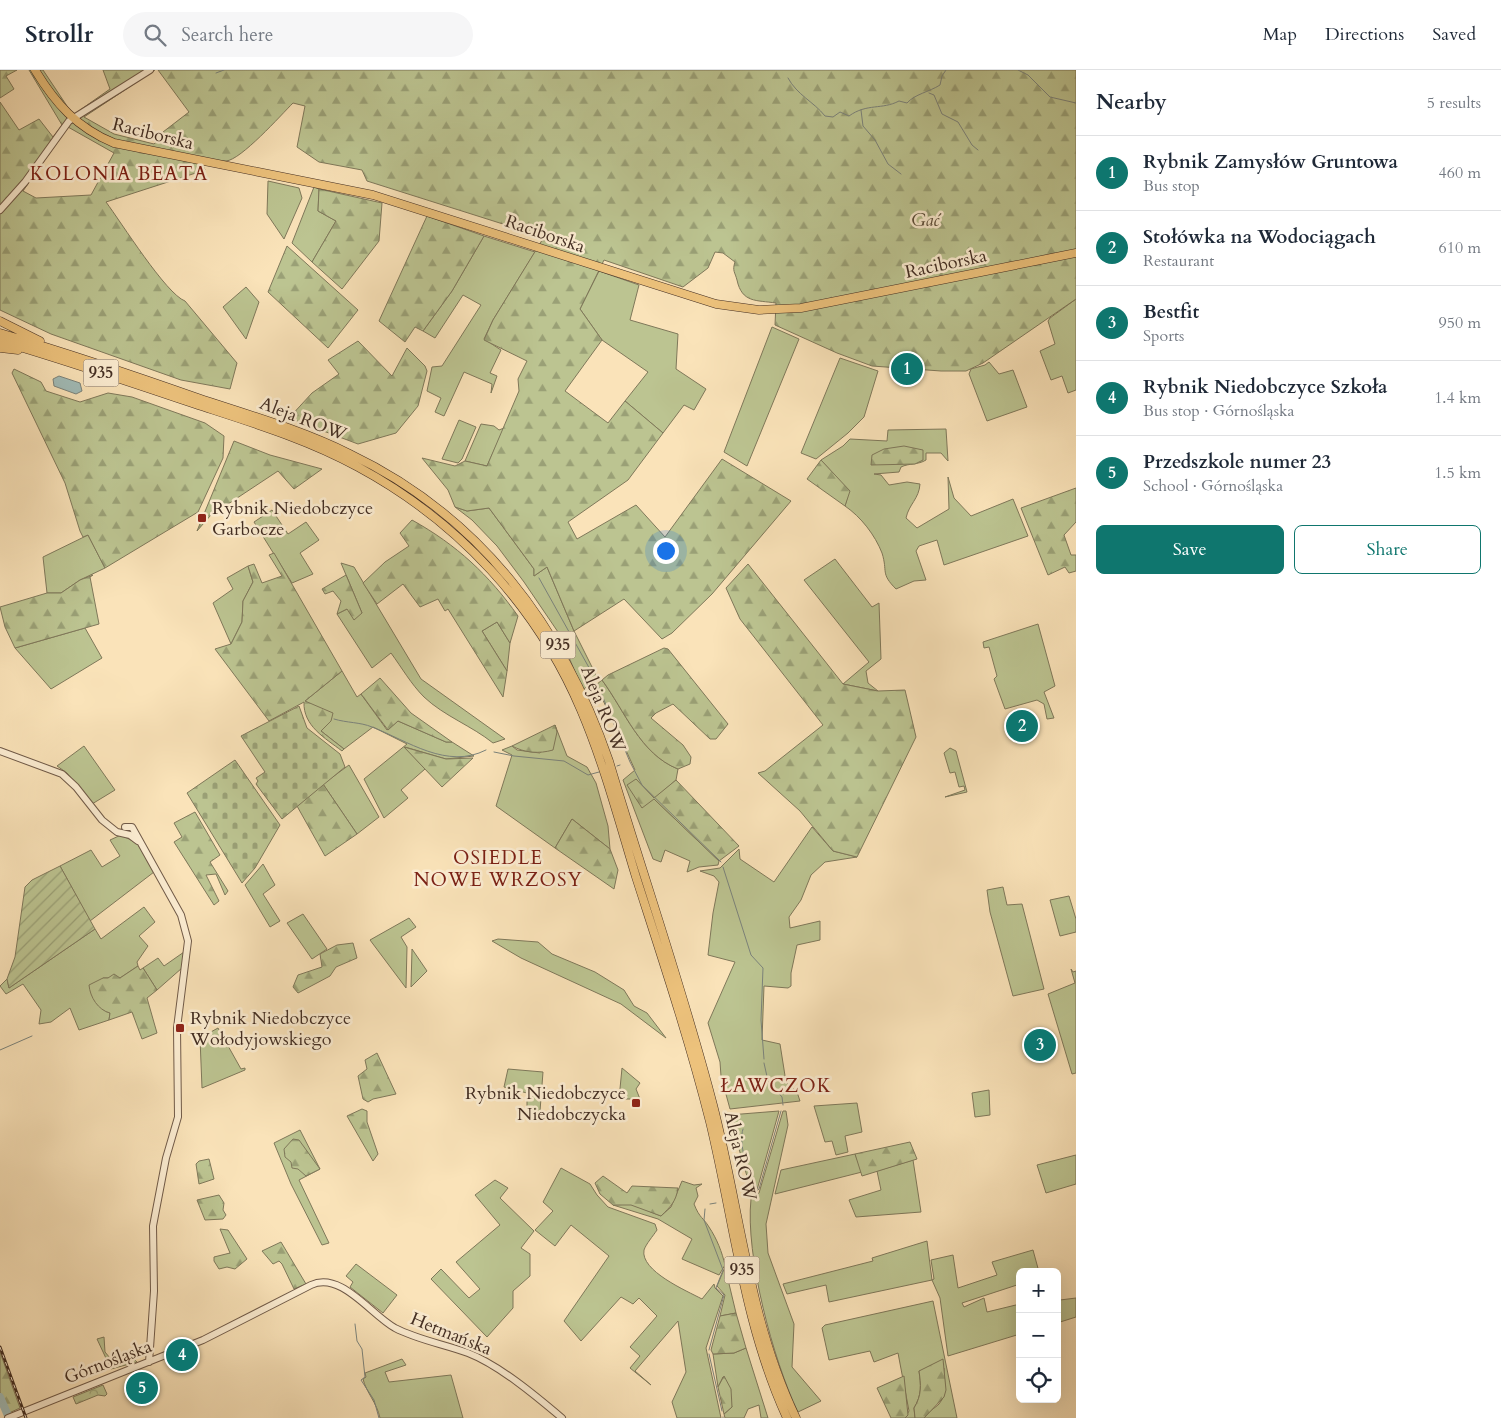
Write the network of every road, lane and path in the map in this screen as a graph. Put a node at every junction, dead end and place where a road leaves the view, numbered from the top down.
1 (35, 70) edge
2 (150, 70) edge
3 (73, 119) junction
4 (0, 210) edge
5 (1076, 253) edge
6 (0, 321) edge
7 (0, 333) edge
8 (0, 341) edge
9 (0, 348) edge
10 (55, 349) junction
11 (40, 352) junction
12 (0, 751) edge
13 (709, 1104) junction
14 (712, 1118) junction
15 (327, 1282) joint
16 (149, 1362) junction
17 (8, 1418) edge
18 (562, 1418) edge
19 (787, 1418) edge
20 (796, 1418) edge

1 - 3 main road, Raciborska
2 - 3 street
3 - 4 street
3 - 5 main road, Raciborska
6 - 10 main road
7 - 10 main road, Aleja ROW / 935
8 - 11 main road, Aleja ROW / 935
9 - 11 main road
10 - 13 main road, Aleja ROW / 935
11 - 13 main road, Aleja ROW / 935
12 - 16 street
13 - 14 main road, Aleja ROW / 935
14 - 19 main road, Aleja ROW / 935
14 - 20 main road, Aleja ROW / 935
15 - 16 street, Górnośląska
15 - 18 street, Hetmańska
16 - 17 street, Górnośląska

